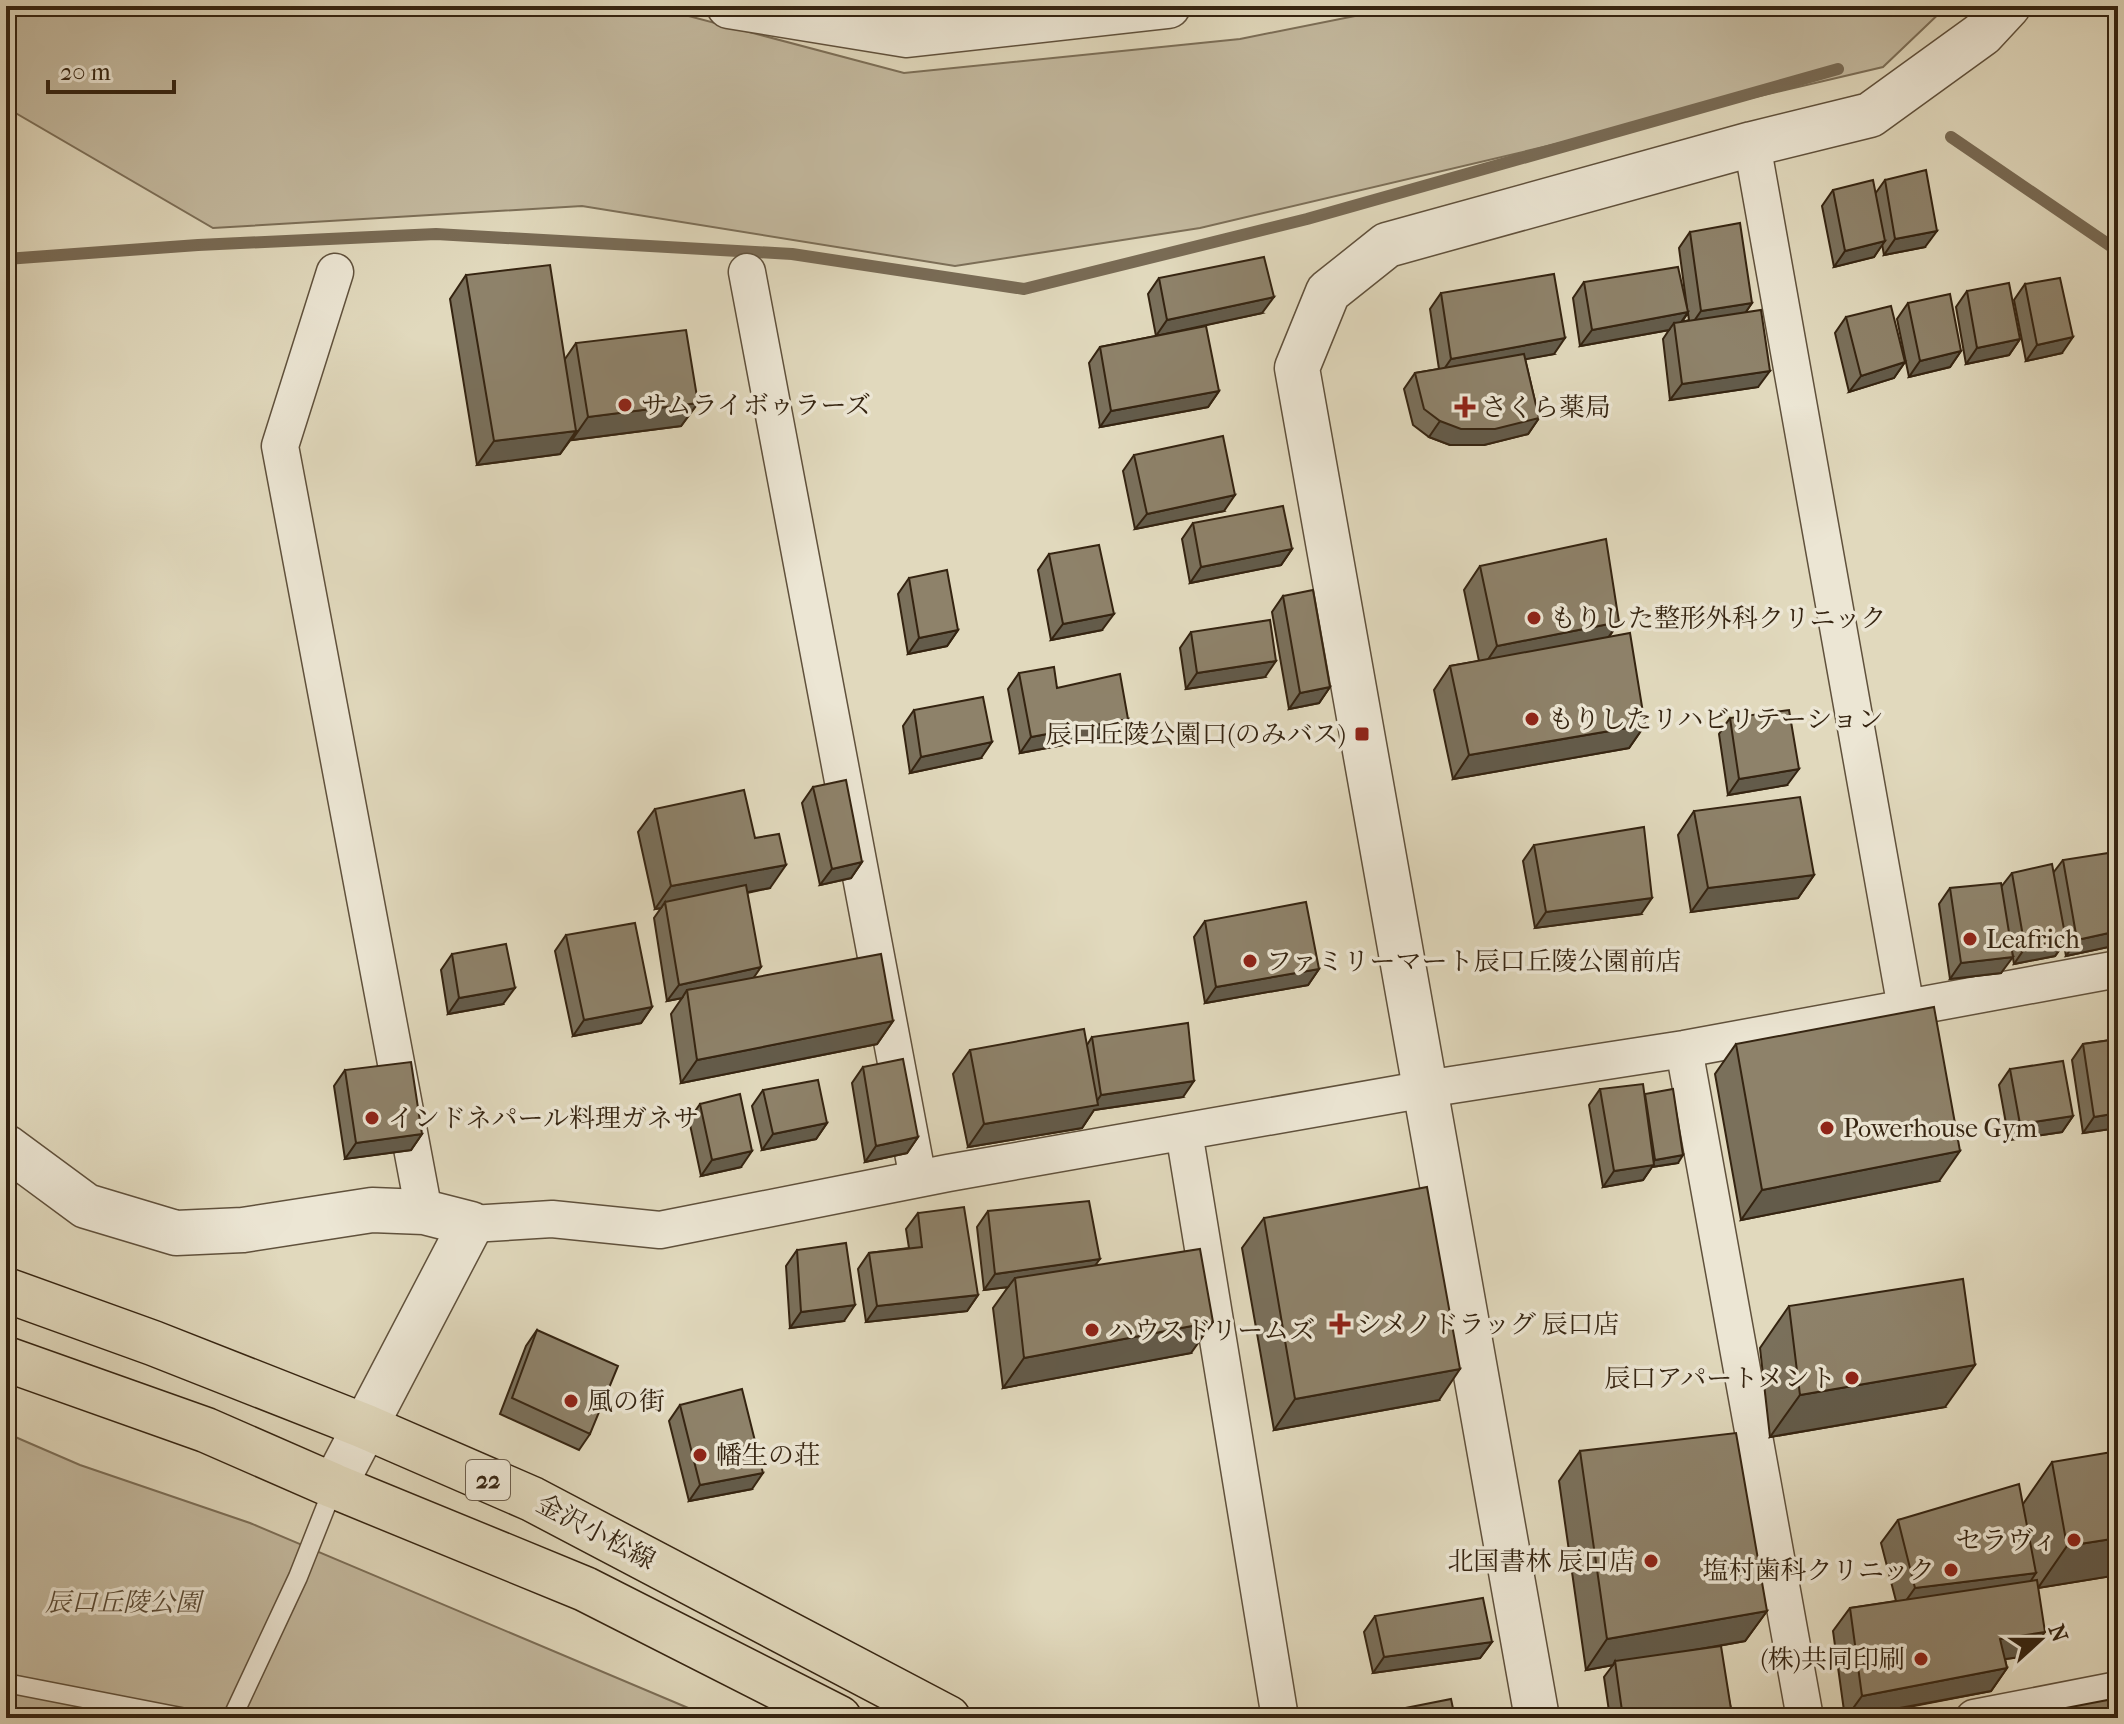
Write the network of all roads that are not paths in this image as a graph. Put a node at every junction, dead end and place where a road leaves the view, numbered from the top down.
1 (729, 6) edge
2 (1168, 6) edge
3 (2008, 6) edge
4 (1752, 144) junction
5 (335, 272) dead end
6 (747, 272) dead end
7 (2118, 969) edge
8 (1906, 1008) junction
9 (1684, 1049) junction
10 (1426, 1089) junction
11 (1184, 1132) junction
12 (6, 1147) edge
13 (918, 1179) junction
14 (424, 1212) junction
15 (471, 1224) junction
16 (6, 1290) edge
17 (6, 1359) edge
18 (364, 1426) junction
19 (334, 1486) junction
20 (6, 1683) edge
21 (2118, 1690) edge
22 (186, 1718) edge
23 (232, 1718) edge
24 (839, 1718) edge
25 (948, 1718) edge
26 (1280, 1718) edge
27 (1537, 1718) edge
28 (1805, 1718) edge
29 (1974, 1718) edge

1 - 2 street
3 - 4 street
4 - 8 street
4 - 10 street
5 - 14 street
6 - 13 street
7 - 8 street
8 - 9 street
9 - 10 street
9 - 28 street
10 - 11 street
10 - 27 street
11 - 13 street
11 - 26 street
12 - 14 street
13 - 15 street
14 - 15 street
15 - 18 street
16 - 18 main road, 金沢小松線 / 22
17 - 19 main road, 金沢小松線 / 22
18 - 19 street
18 - 25 main road, 金沢小松線 / 22
19 - 23 lane
19 - 24 main road, 金沢小松線 / 22
20 - 22 lane
21 - 29 street

